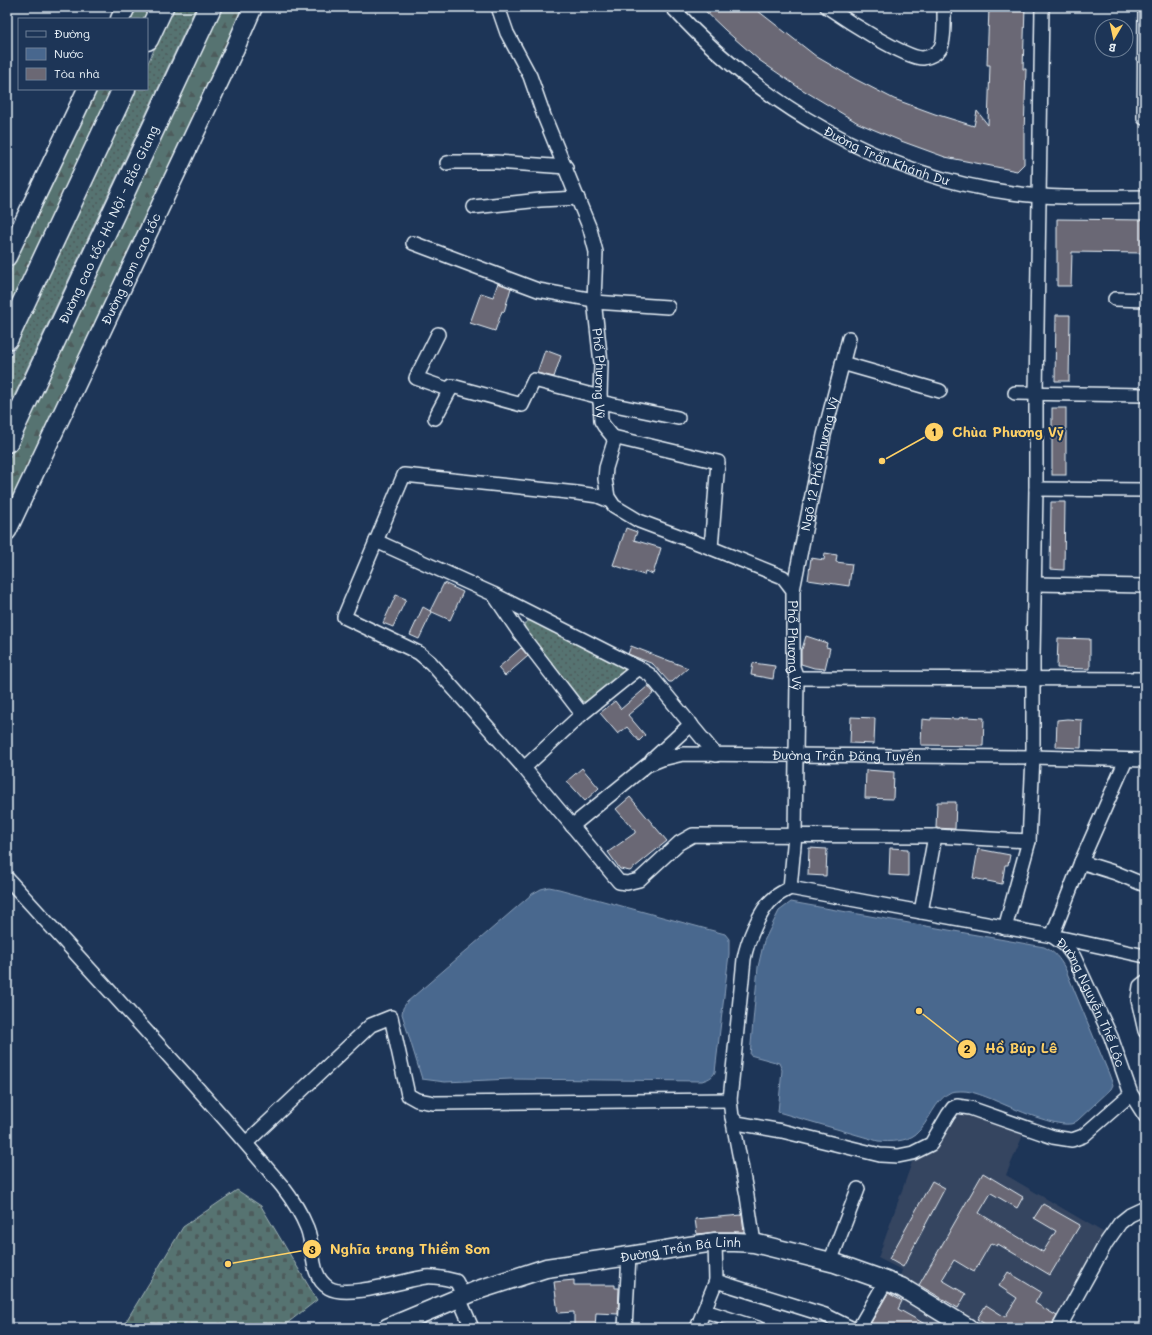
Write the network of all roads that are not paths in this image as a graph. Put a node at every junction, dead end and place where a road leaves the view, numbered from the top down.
1 (126, 7) edge
2 (162, 7) edge
3 (210, 7) edge
4 (253, 7) edge
5 (498, 7) edge
6 (672, 7) edge
7 (827, 7) edge
8 (944, 7) edge
9 (1042, 7) edge
10 (1145, 7) edge
11 (120, 18) edge
12 (148, 37) edge
13 (87, 90) edge
14 (124, 90) edge
15 (1145, 94) edge
16 (1144, 118) dead end
17 (447, 163) dead end
18 (566, 167) junction
19 (1040, 196) junction
20 (1145, 197) edge
21 (578, 198) junction
22 (474, 207) dead end
23 (413, 242) dead end
24 (7, 257) edge
25 (1115, 299) dead end
26 (1145, 300) edge
27 (594, 301) junction
28 (668, 307) dead end
29 (438, 334) dead end
30 (7, 338) edge
31 (849, 338) dead end
32 (842, 363) junction
33 (450, 390) junction
34 (940, 391) dead end
35 (1015, 393) dead end
36 (1036, 393) junction
37 (1145, 395) edge
38 (600, 400) junction
39 (435, 418) dead end
40 (678, 418) dead end
41 (613, 437) junction
42 (7, 442) edge
43 (1036, 488) junction
44 (1145, 490) edge
45 (610, 500) junction
46 (7, 530) edge
47 (376, 541) junction
48 (710, 548) junction
49 (1035, 584) junction
50 (1145, 586) edge
51 (792, 590) junction
52 (493, 594) junction
53 (639, 668) junction
54 (797, 678) junction
55 (1033, 678) junction
56 (1145, 679) edge
57 (582, 714) junction
58 (691, 724) junction
59 (716, 755) junction
60 (795, 756) junction
61 (1033, 757) junction
62 (1126, 760) junction
63 (1145, 760) edge
64 (647, 765) junction
65 (524, 768) junction
66 (572, 826) junction
67 (795, 835) junction
68 (936, 836) junction
69 (1029, 841) junction
70 (1081, 862) junction
71 (7, 878) edge
72 (1145, 885) edge
73 (790, 888) junction
74 (921, 912) junction
75 (1006, 928) junction
76 (1052, 936) junction
77 (1145, 956) edge
78 (1145, 982) edge
79 (1145, 1031) edge
80 (1131, 1094) junction
81 (730, 1100) junction
82 (1145, 1116) edge
83 (732, 1117) junction
84 (246, 1144) junction
85 (858, 1189) dead end
86 (1145, 1208) edge
87 (715, 1242) junction
88 (754, 1243) junction
89 (629, 1256) junction
90 (830, 1262) junction
91 (716, 1281) junction
92 (886, 1281) junction
93 (462, 1297) junction
94 (705, 1311) junction
95 (387, 1328) edge
96 (472, 1328) edge
97 (625, 1328) edge
98 (697, 1328) edge
99 (758, 1328) edge
100 (851, 1328) edge
101 (859, 1328) edge
102 (968, 1328) edge
103 (1059, 1328) edge

1 - 11 main road
2 - 12 highway
3 - 42 highway, Đường cao tốc Hà Nội - Bắc Giang
4 - 46 main road, Đường gom cao tốc
5 - 18 street, Phố Phương Vỹ
6 - 19 street, Đường Trần Khánh Dư
7 - 8 street
9 - 19 street
10 - 15 street
13 - 24 main road
14 - 30 highway
15 - 16 street
17 - 18 street
18 - 21 street, Phố Phương Vỹ
19 - 20 street, Đường Trần Khánh Dư
19 - 36 street
21 - 22 street
21 - 27 street, Phố Phương Vỹ
23 - 27 street
25 - 26 street
27 - 28 street
27 - 38 street, Phố Phương Vỹ
29 - 33 street
31 - 32 street, Ngõ 12 Phố Phương Vỹ
32 - 34 street
32 - 51 street, Ngõ 12 Phố Phương Vỹ
33 - 38 street
33 - 39 street
35 - 36 street
36 - 37 street
36 - 43 street
38 - 40 street
38 - 41 street, Phố Phương Vỹ
41 - 45 street, Phố Phương Vỹ
41 - 48 street
43 - 44 street
43 - 49 street
45 - 47 street
45 - 48 street, Phố Phương Vỹ
47 - 52 street
47 - 65 street
48 - 51 street, Phố Phương Vỹ
49 - 50 street
49 - 55 street
51 - 54 street, Phố Phương Vỹ
52 - 53 street
52 - 57 street
53 - 57 street
53 - 58 street
54 - 55 street
54 - 60 street, Phố Phương Vỹ
55 - 56 street
55 - 61 street
57 - 65 street
58 - 59 street
58 - 64 street
59 - 60 street, Đường Trần Đăng Tuyển
59 - 64 street, Đường Trần Đăng Tuyển
60 - 61 street, Đường Trần Đăng Tuyển
60 - 67 street, Phố Phương Vỹ
61 - 62 street, Đường Trần Đăng Tuyển
61 - 69 street
62 - 63 street, Đường Trần Đăng Tuyển
62 - 70 street
64 - 66 street, Đường Trần Đăng Tuyển
65 - 66 street
66 - 67 street
67 - 68 street
67 - 73 street, Phố Phương Vỹ
68 - 69 street
68 - 74 street
69 - 75 street
70 - 72 street
70 - 76 street
71 - 84 street
73 - 74 street, Đường Nguyễn Thế Lộc
73 - 81 street
74 - 75 street, Đường Nguyễn Thế Lộc
75 - 76 street, Đường Nguyễn Thế Lộc
76 - 77 street
76 - 80 street, Đường Nguyễn Thế Lộc
78 - 79 street
80 - 82 street, Đường Nguyễn Thế Lộc
80 - 83 street
81 - 83 street
81 - 84 street
83 - 88 street
84 - 93 street
85 - 90 street
86 - 103 street
87 - 88 main road, Đường Trần Bá Linh
87 - 89 main road, Đường Trần Bá Linh
87 - 91 street
88 - 90 main road, Đường Trần Bá Linh
89 - 93 main road, Đường Trần Bá Linh
89 - 97 street
90 - 92 main road, Đường Trần Bá Linh
91 - 94 street
91 - 100 street
92 - 101 street
92 - 102 main road, Đường Trần Bá Linh
93 - 95 main road, Đường Trần Bá Linh
93 - 96 street
94 - 98 street
94 - 99 street

